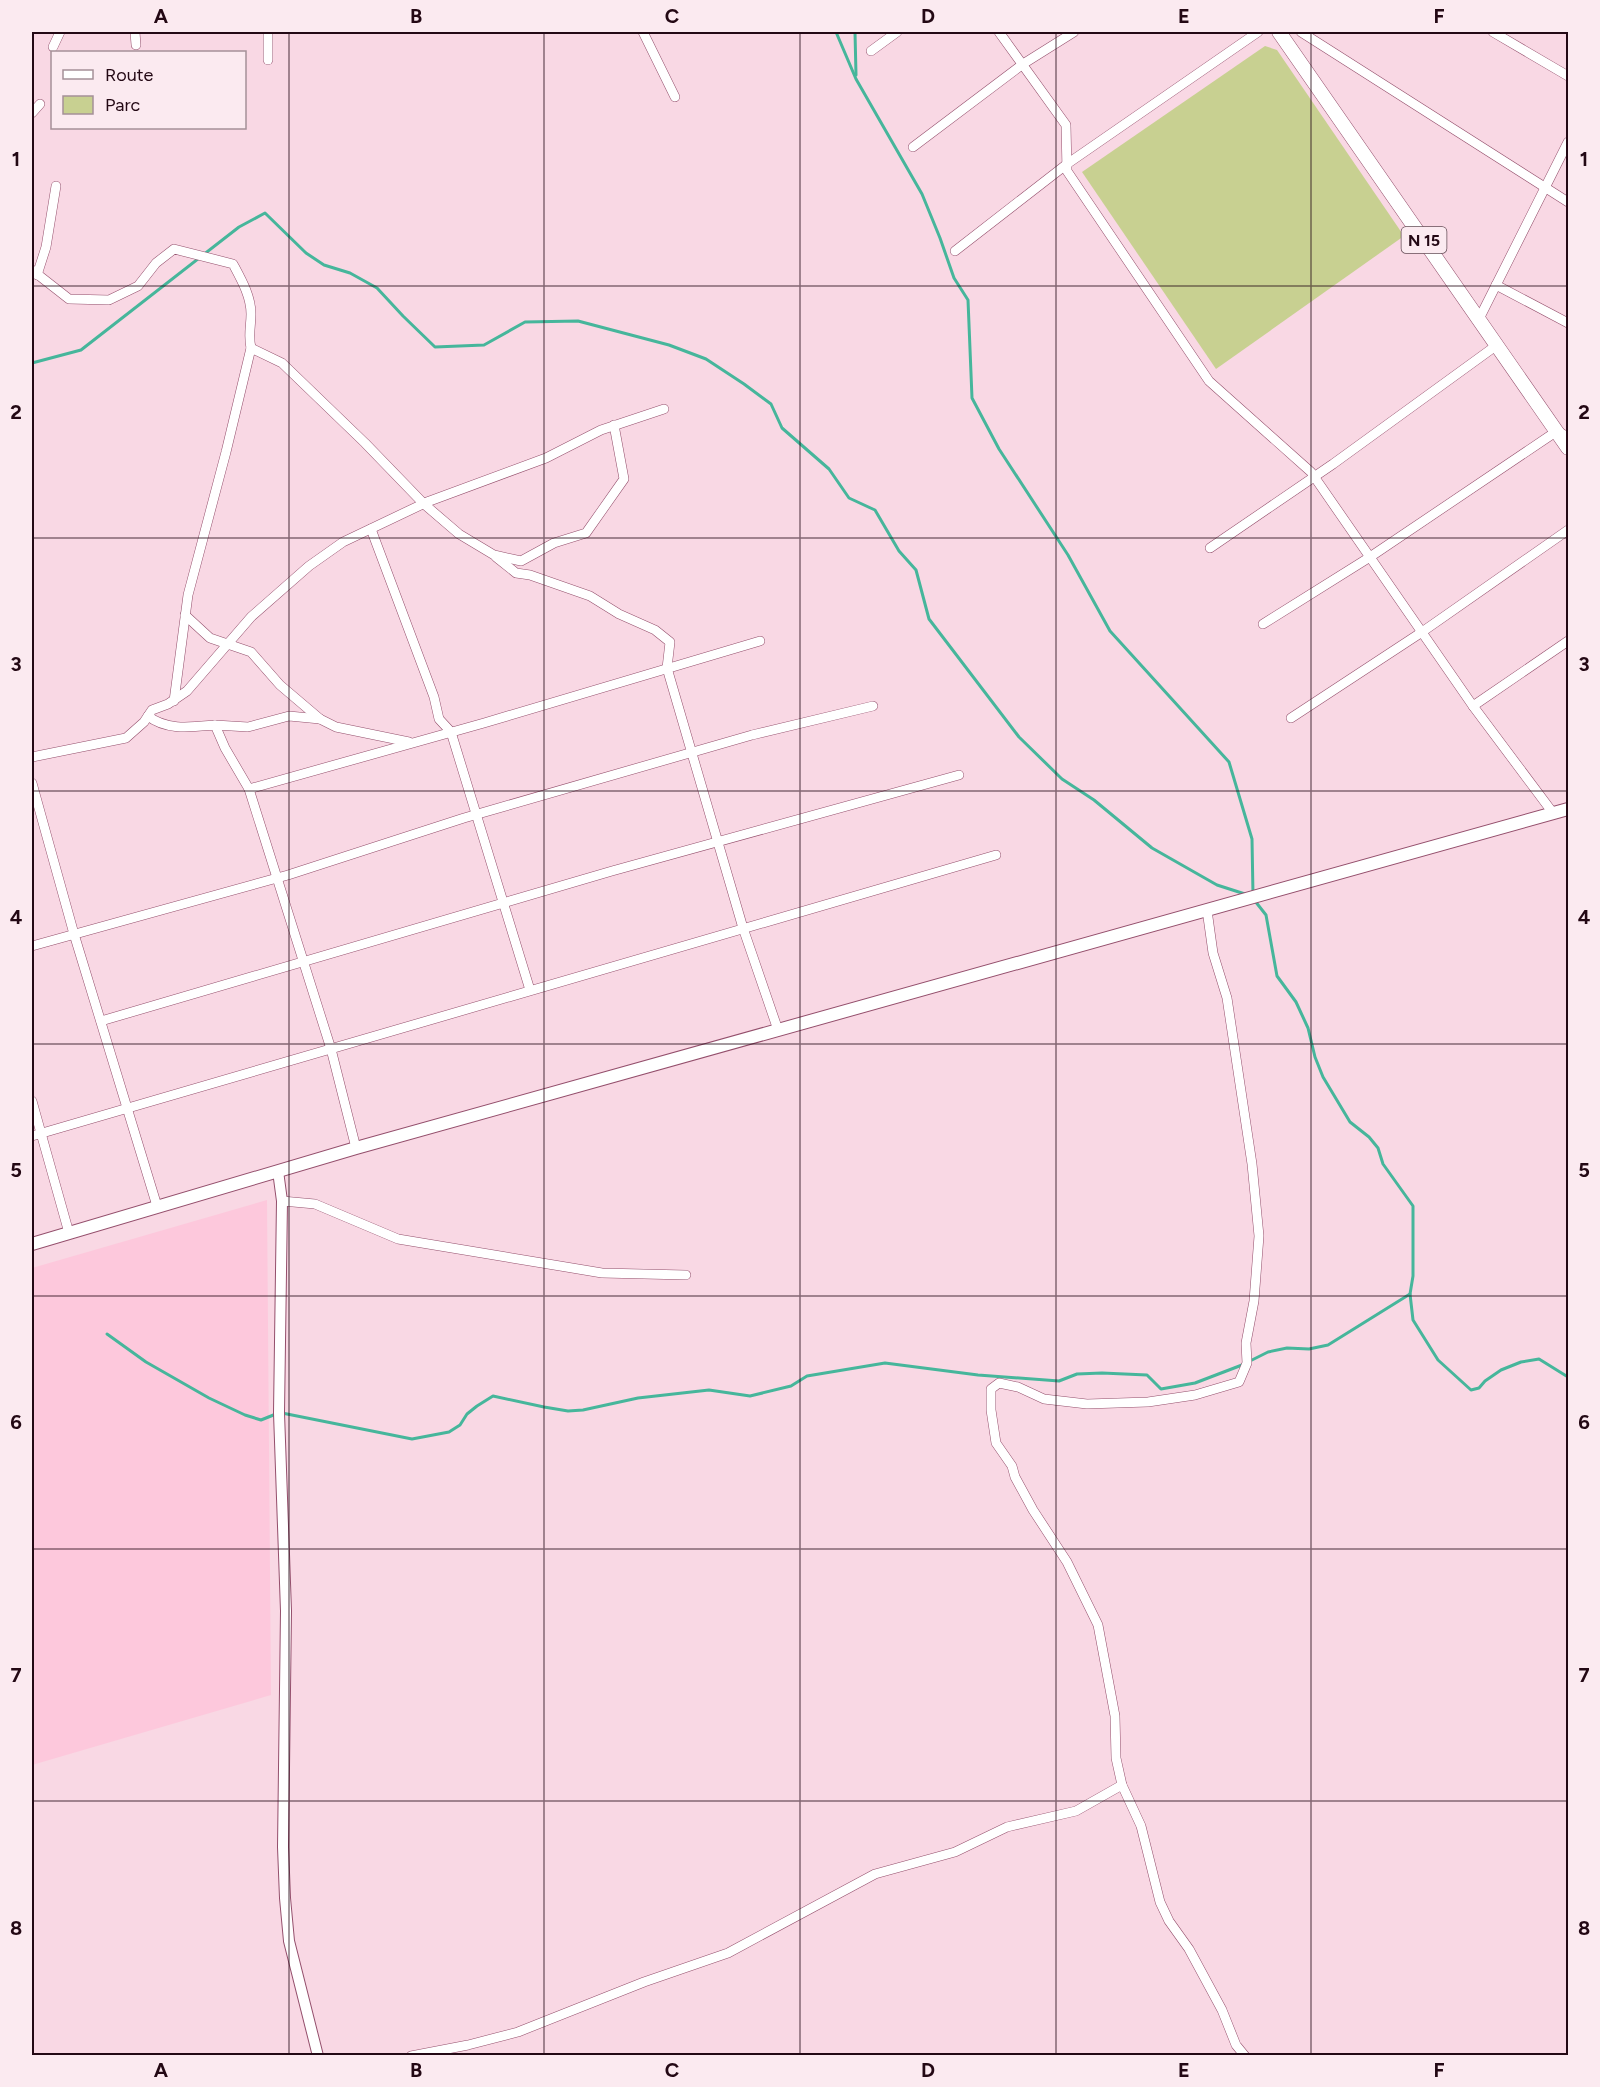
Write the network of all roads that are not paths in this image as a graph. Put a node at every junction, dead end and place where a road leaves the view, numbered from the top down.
1 (60, 32) edge
2 (135, 32) edge
3 (268, 32) edge
4 (643, 32) edge
5 (897, 32) edge
6 (999, 32) edge
7 (1074, 32) edge
8 (1258, 32) edge
9 (1279, 32) edge
10 (1301, 32) edge
11 (1493, 32) edge
12 (136, 45) dead end
13 (53, 47) dead end
14 (871, 51) dead end
15 (268, 60) dead end
16 (1023, 64) junction
17 (1569, 76) edge
18 (675, 97) dead end
19 (40, 104) dead end
20 (32, 113) edge
21 (1569, 142) edge
22 (913, 147) dead end
23 (1067, 164) junction
24 (56, 186) dead end
25 (1545, 188) junction
26 (1569, 202) edge
27 (954, 251) dead end
28 (34, 273) edge
29 (1496, 285) junction
30 (1479, 319) junction
31 (1569, 323) edge
32 (1497, 345) junction
33 (251, 348) junction
34 (664, 409) dead end
35 (614, 425) junction
36 (1563, 434) edge
37 (1569, 448) edge
38 (1314, 477) junction
39 (424, 504) junction
40 (371, 529) junction
41 (1569, 530) edge
42 (1210, 548) dead end
43 (494, 555) junction
44 (1370, 557) junction
45 (185, 615) junction
46 (1263, 624) dead end
47 (1422, 632) junction
48 (760, 641) dead end
49 (1569, 641) edge
50 (228, 643) junction
51 (668, 668) junction
52 (174, 700) junction
53 (873, 706) dead end
54 (1473, 706) junction
55 (148, 716) junction
56 (1291, 718) dead end
57 (320, 719) junction
58 (215, 725) junction
59 (451, 732) junction
60 (412, 743) junction
61 (692, 753) junction
62 (32, 757) edge
63 (959, 775) dead end
64 (32, 783) edge
65 (249, 789) junction
66 (1569, 809) edge
67 (1553, 813) junction
68 (477, 815) junction
69 (718, 842) junction
70 (996, 855) dead end
71 (278, 878) junction
72 (503, 903) junction
73 (1207, 910) junction
74 (743, 928) junction
75 (74, 934) junction
76 (32, 946) edge
77 (304, 961) junction
78 (530, 990) junction
79 (101, 1021) junction
80 (778, 1030) junction
81 (331, 1049) junction
82 (32, 1101) edge
83 (128, 1108) junction
84 (36, 1135) edge
85 (356, 1148) junction
86 (278, 1170) junction
87 (282, 1201) junction
88 (157, 1206) junction
89 (69, 1233) junction
90 (32, 1244) edge
91 (686, 1275) dead end
92 (1122, 1785) junction
93 (318, 2055) edge
94 (411, 2055) edge
95 (1245, 2055) edge

1 - 13 street
2 - 12 street
3 - 15 street
4 - 18 street
5 - 14 street
6 - 16 street
7 - 16 street
8 - 23 street
9 - 30 main road, N 15
10 - 25 street
11 - 17 street
16 - 22 street
16 - 23 street
19 - 20 street
21 - 25 street
23 - 27 street
23 - 38 street
24 - 28 street
25 - 26 street
25 - 29 street
28 - 33 street
29 - 30 street
29 - 31 street
30 - 32 main road, N 15
32 - 36 main road, N 15
32 - 38 street
33 - 39 street
33 - 45 street
34 - 35 street
35 - 39 street
35 - 43 street
36 - 37 main road, N 15
36 - 44 street
38 - 42 street
38 - 44 street
39 - 40 street
39 - 43 street
40 - 50 street
40 - 59 street
41 - 47 street
43 - 51 street
44 - 46 street
44 - 47 street
45 - 50 street
45 - 52 street
47 - 54 street
47 - 56 street
48 - 51 street
49 - 54 street
50 - 52 street
50 - 57 street
51 - 59 street
51 - 61 street
52 - 55 street
53 - 61 street
54 - 67 street
55 - 58 street
55 - 62 street
57 - 58 street
57 - 60 street
58 - 65 street
59 - 60 street
59 - 68 street
60 - 65 street
61 - 68 street
61 - 69 street
63 - 69 street
64 - 75 street
65 - 71 street
66 - 67 main road
67 - 73 main road
68 - 71 street
68 - 72 street
69 - 72 street
69 - 74 street
70 - 74 street
71 - 75 street
71 - 77 street
72 - 77 street
72 - 78 street
73 - 80 main road
73 - 92 street
74 - 78 street
74 - 80 street
75 - 76 street
75 - 79 street
77 - 79 street
77 - 81 street
78 - 81 street
79 - 83 street
80 - 85 main road
81 - 83 street
81 - 85 street
82 - 84 street
83 - 84 street
83 - 88 street
84 - 89 street
85 - 86 main road
86 - 87 street
86 - 88 main road
87 - 91 street
87 - 93 street
88 - 89 main road
89 - 90 main road
92 - 94 street
92 - 95 street

